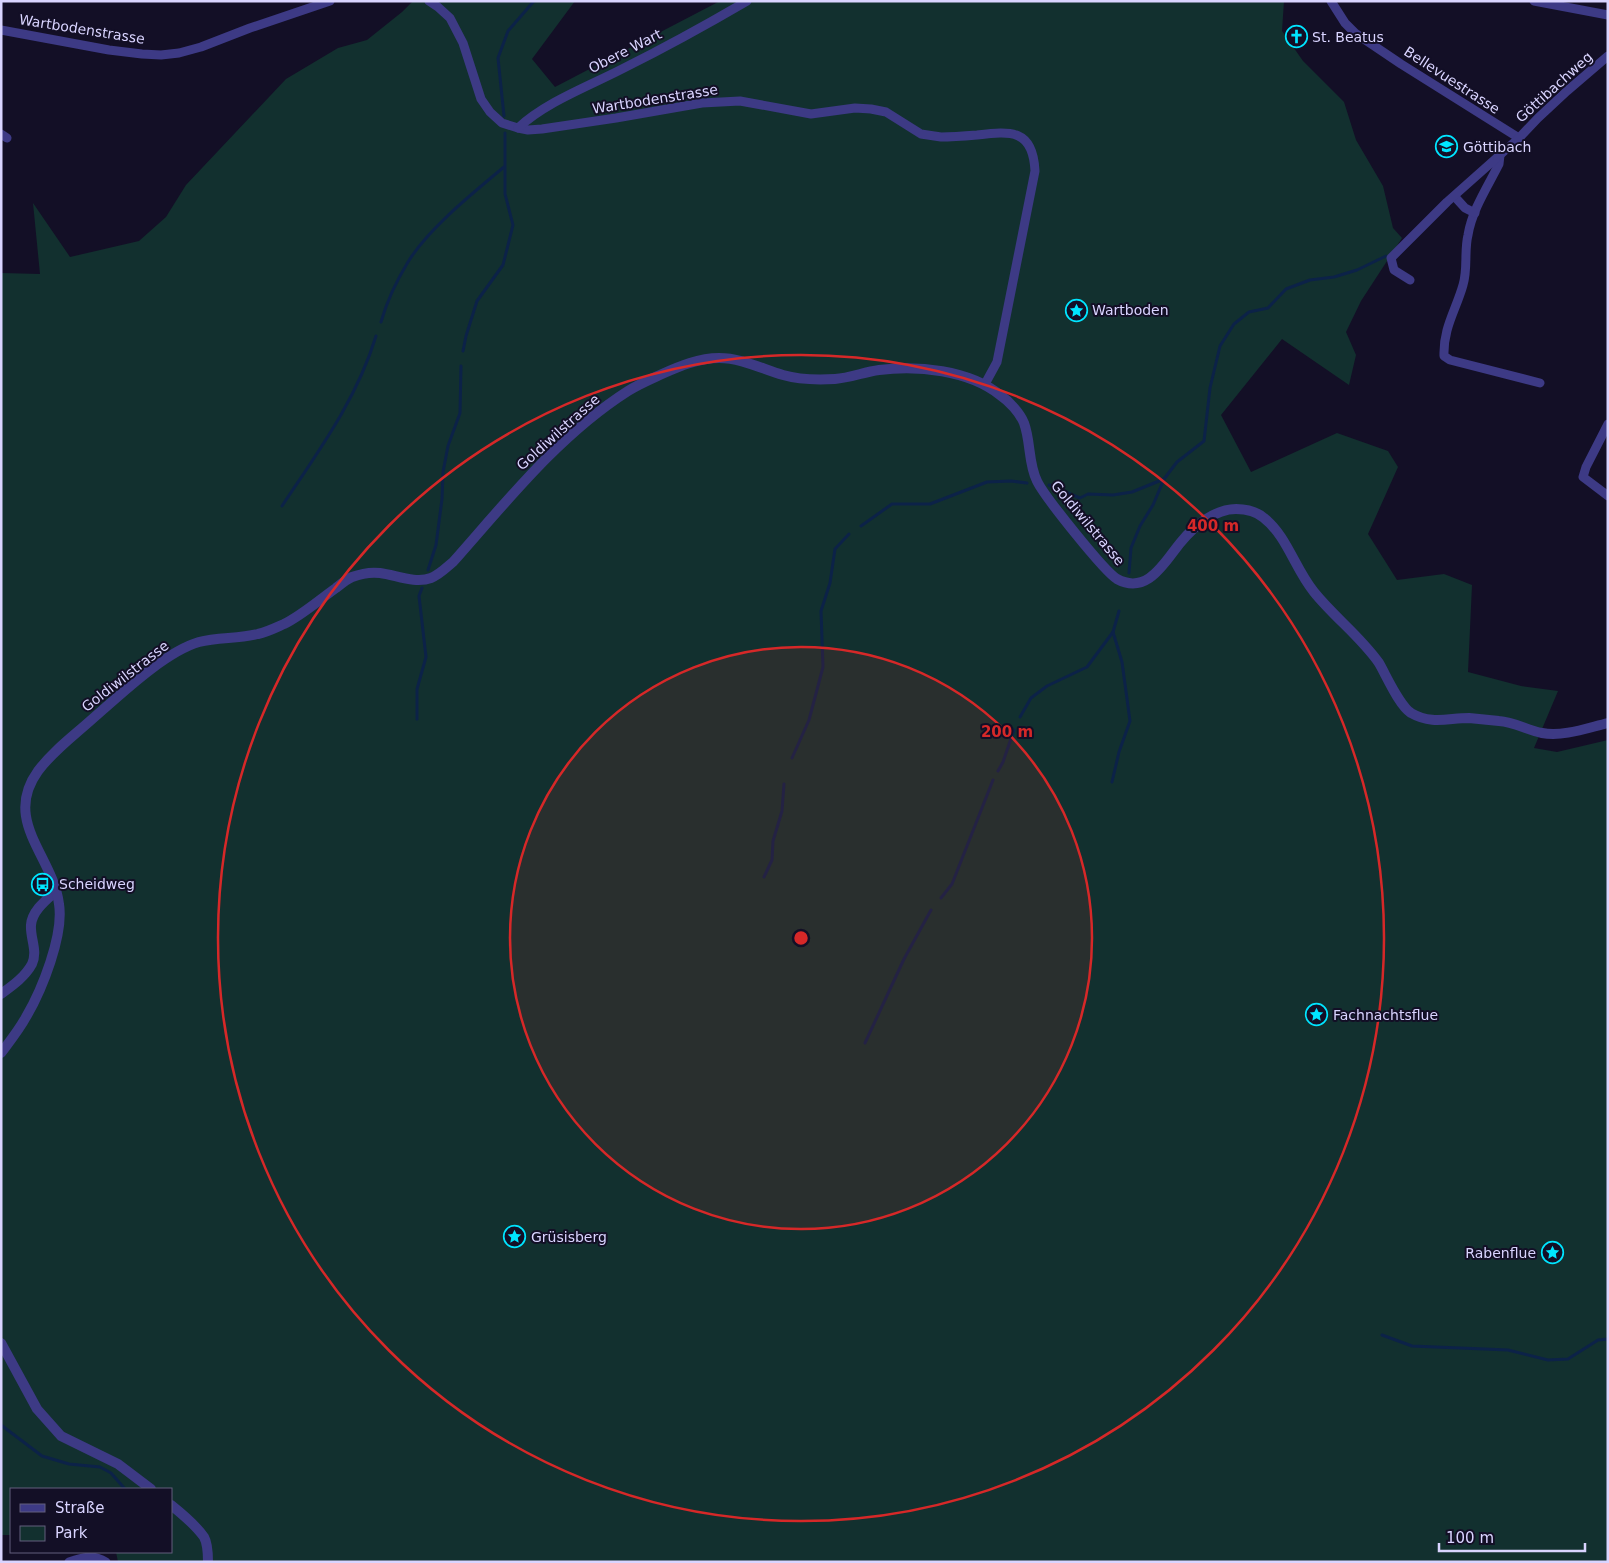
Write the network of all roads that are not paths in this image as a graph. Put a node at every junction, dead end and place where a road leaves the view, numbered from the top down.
1 (330, 1) edge
2 (429, 1) edge
3 (747, 1) edge
4 (1331, 1) edge
5 (1534, 1) edge
6 (1608, 15) edge
7 (1, 30) edge
8 (1608, 56) edge
9 (1608, 65) edge
10 (518, 128) junction
11 (1519, 138) junction
12 (1500, 155) junction
13 (1455, 197) junction
14 (1475, 213) junction
15 (1410, 280) dead end
16 (1540, 383) dead end
17 (984, 384) junction
18 (1608, 424) edge
19 (1608, 496) edge
20 (1608, 722) edge
21 (56, 891) junction
22 (1, 994) edge
23 (1, 1053) edge
24 (1, 1343) edge
25 (150, 1488) edge
26 (172, 1506) edge
27 (69, 1562) edge
28 (106, 1562) edge
29 (208, 1562) edge

1 - 7 street, Wartbodenstrasse
2 - 10 street, Wartbodenstrasse
3 - 10 street, Obere Wart
4 - 11 street, Bellevuestrasse
5 - 6 street
8 - 11 street, Göttibachweg
9 - 11 street, Göttibachweg
10 - 17 street, Wartbodenstrasse
11 - 12 street, Göttibachweg
12 - 13 street, Göttibachweg
12 - 14 street, Göttibachweg
13 - 14 street
13 - 15 street, Göttibachweg
14 - 16 street, Göttibachweg
17 - 20 street, Goldiwilstrasse
17 - 21 street, Goldiwilstrasse
18 - 19 street
21 - 22 street
21 - 23 street, Goldiwilstrasse
24 - 25 street
26 - 29 street
27 - 28 street

